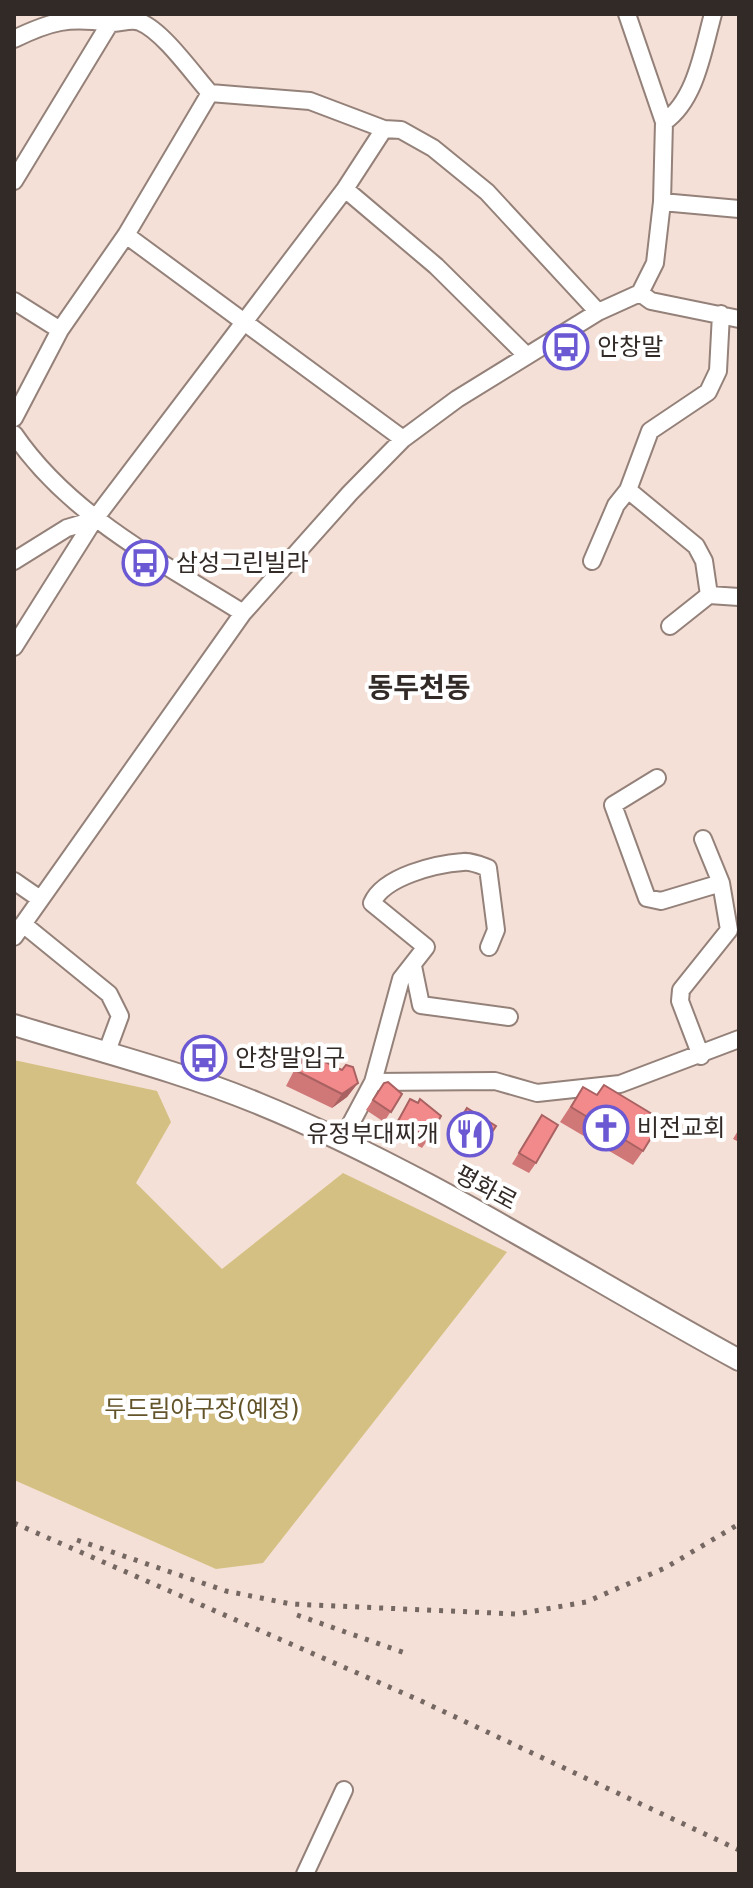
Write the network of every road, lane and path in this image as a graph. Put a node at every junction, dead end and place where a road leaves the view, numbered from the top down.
1 (627, 14) edge
2 (713, 14) edge
3 (110, 23) junction
4 (14, 39) edge
5 (210, 93) junction
6 (664, 122) junction
7 (384, 129) junction
8 (14, 181) edge
9 (345, 189) junction
10 (662, 202) junction
11 (739, 209) edge
12 (126, 235) junction
13 (640, 293) junction
14 (14, 301) edge
15 (598, 312) junction
16 (721, 314) junction
17 (739, 319) edge
18 (244, 320) junction
19 (60, 330) junction
20 (526, 355) junction
21 (14, 418) edge
22 (14, 434) edge
23 (403, 439) junction
24 (628, 490) junction
25 (94, 520) junction
26 (14, 561) edge
27 (592, 561) dead end
28 (709, 595) junction
29 (739, 597) edge
30 (243, 613) junction
31 (670, 626) dead end
32 (14, 647) edge
33 (657, 778) dead end
34 (703, 839) dead end
35 (14, 881) edge
36 (721, 883) junction
37 (40, 899) junction
38 (19, 930) edge
39 (489, 947) dead end
40 (413, 966) junction
41 (509, 1017) dead end
42 (14, 1025) edge
43 (739, 1039) edge
44 (106, 1054) junction
45 (701, 1056) junction
46 (373, 1082) junction
47 (341, 1142) junction
48 (739, 1360) edge
49 (344, 1790) dead end
50 (305, 1874) edge

1 - 6 street
2 - 6 street
3 - 4 street
3 - 5 street
3 - 8 street
5 - 7 street
5 - 12 street
6 - 10 street
7 - 9 street
7 - 15 street
9 - 18 street
9 - 20 street
10 - 11 street
10 - 13 street
12 - 18 street
12 - 19 street
13 - 15 street
13 - 16 street
14 - 19 street
15 - 20 street
16 - 17 street
16 - 24 street
18 - 23 street
18 - 25 street
19 - 21 street
20 - 23 street
22 - 25 street
23 - 30 street
24 - 27 street
24 - 28 street
25 - 26 street
25 - 30 street
25 - 32 street
28 - 29 street
28 - 31 street
30 - 37 street
33 - 36 street
34 - 36 street
35 - 37 street
36 - 45 street
37 - 38 street
38 - 44 street
39 - 40 street
40 - 41 street
40 - 46 street
42 - 44 main road, 평화로
43 - 45 street
44 - 47 main road, 평화로
45 - 46 street
46 - 47 street
47 - 48 main road, 평화로
49 - 50 street

